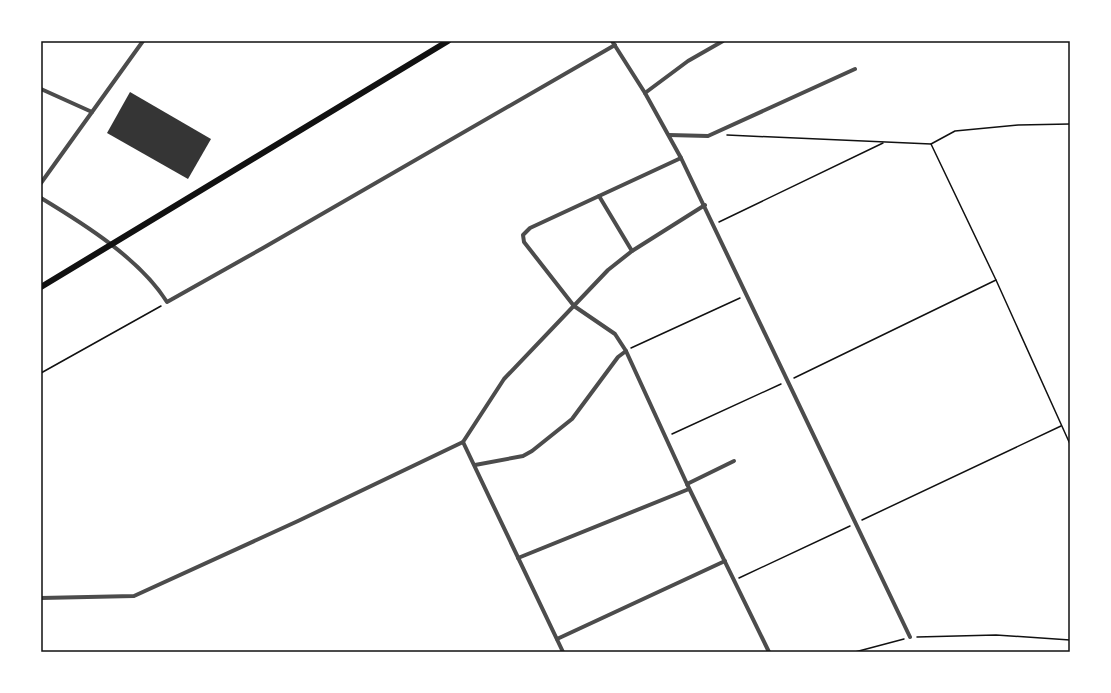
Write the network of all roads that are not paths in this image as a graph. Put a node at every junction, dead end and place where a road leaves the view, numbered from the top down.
1 (143, 41) edge
2 (448, 41) edge
3 (723, 41) edge
4 (614, 43) edge
5 (855, 68) dead end
6 (41, 89) edge
7 (645, 93) junction
8 (92, 112) junction
9 (669, 135) junction
10 (681, 158) junction
11 (41, 183) edge
12 (599, 196) junction
13 (41, 198) edge
14 (705, 205) junction
15 (111, 245) junction
16 (632, 251) junction
17 (41, 287) edge
18 (574, 306) junction
19 (626, 351) junction
20 (463, 442) junction
21 (734, 461) dead end
22 (475, 465) junction
23 (687, 484) junction
24 (689, 489) junction
25 (518, 558) junction
26 (725, 561) junction
27 (41, 598) edge
28 (910, 637) road end
29 (557, 639) junction
30 (563, 652) edge
31 (769, 652) edge

1 - 8 street
2 - 15 main road
3 - 7 street
4 - 7 street
4 - 15 street
5 - 9 street
6 - 8 street
7 - 9 street
8 - 11 street
9 - 10 street
10 - 12 street
10 - 14 street
12 - 16 street
12 - 18 street
13 - 15 street
14 - 16 street
14 - 28 street
15 - 17 main road
16 - 18 street
18 - 19 street
18 - 20 street
19 - 22 street
19 - 23 street
20 - 22 street
20 - 27 street
21 - 23 street
22 - 25 street
23 - 24 street
24 - 25 street
24 - 26 street
25 - 29 street
26 - 29 street
26 - 31 street
29 - 30 street

